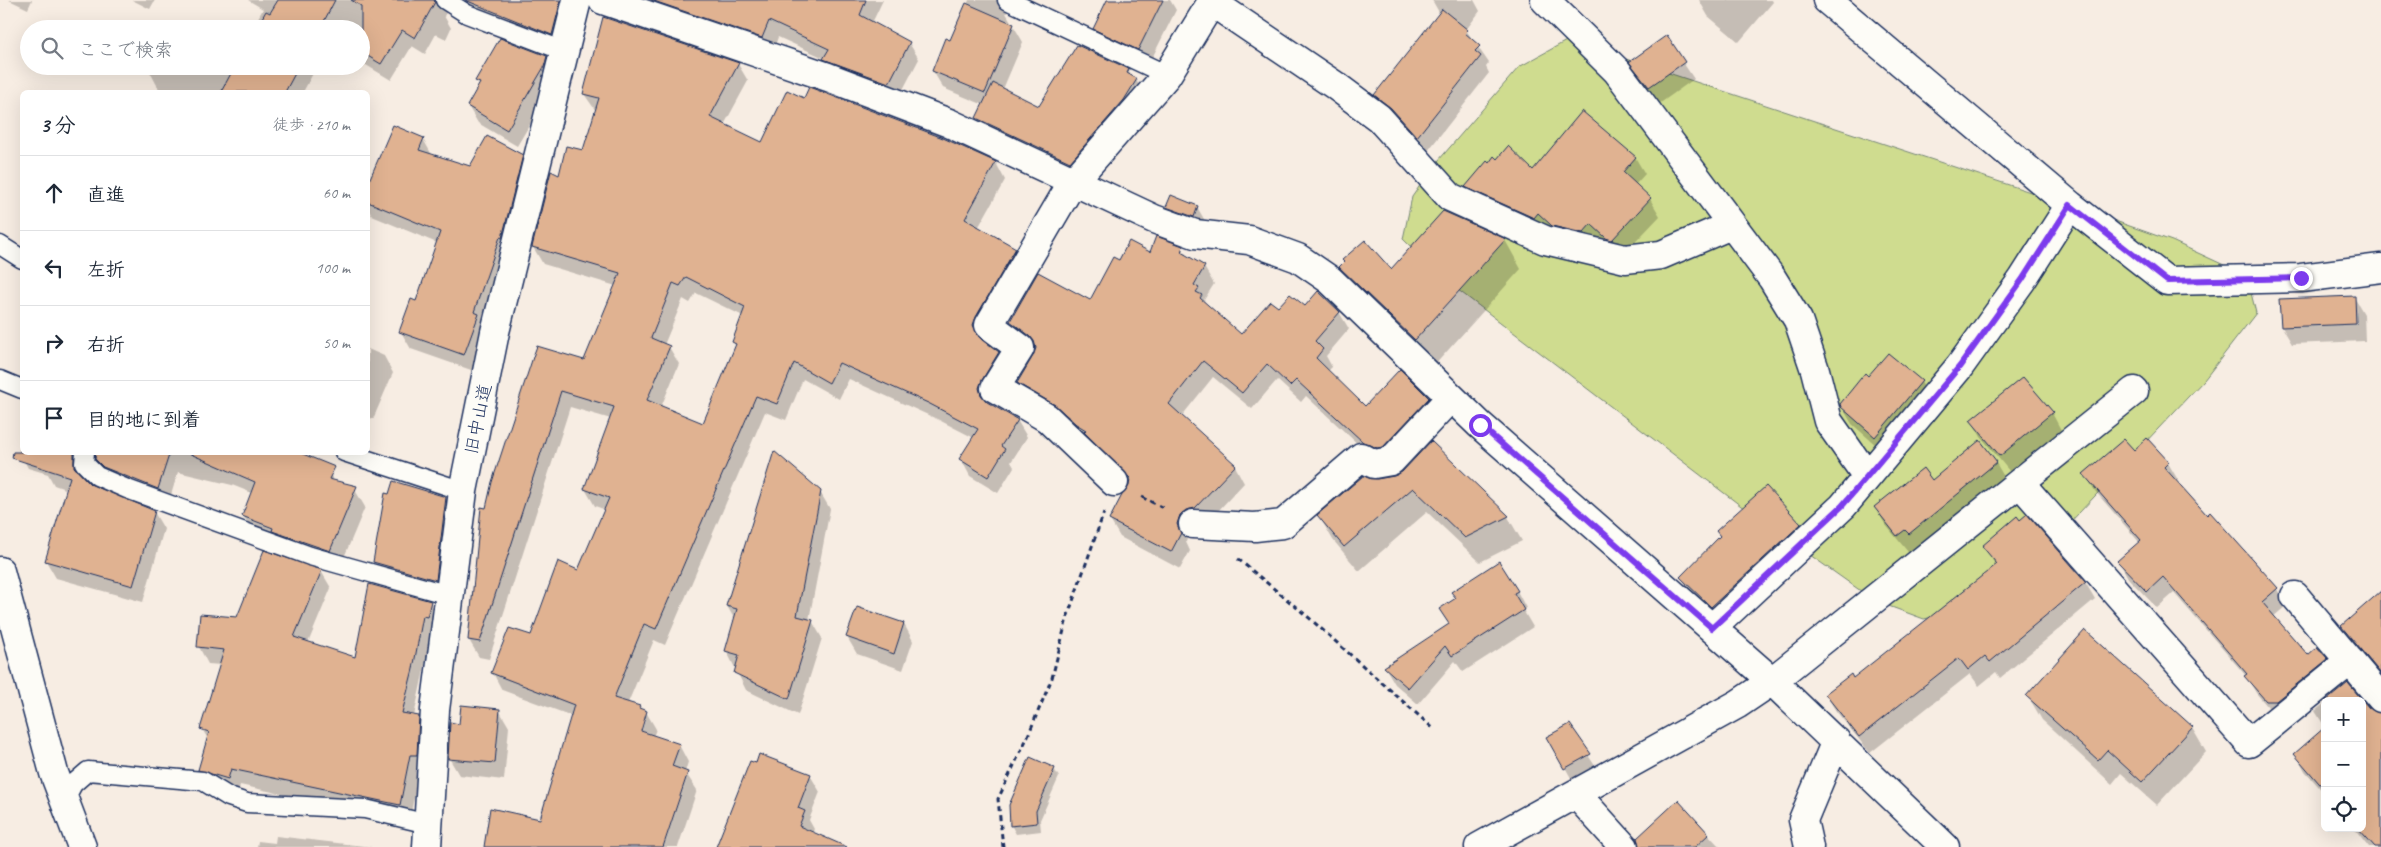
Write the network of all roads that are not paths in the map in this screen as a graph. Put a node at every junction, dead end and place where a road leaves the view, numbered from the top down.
1 (445, 0) edge
2 (577, 0) edge
3 (604, 0) edge
4 (1007, 0) edge
5 (1545, 0) edge
6 (1827, 0) edge
7 (1213, 1) edge
8 (564, 51) junction
9 (1166, 75) junction
10 (1072, 183) junction
11 (2070, 205) junction
12 (1731, 224) junction
13 (0, 245) edge
14 (20, 258) edge
15 (2381, 268) edge
16 (0, 380) edge
17 (20, 388) edge
18 (2134, 391) dead end
19 (1451, 396) junction
20 (85, 455) edge
21 (353, 455) edge
22 (1866, 475) junction
23 (1114, 482) road end
24 (2020, 482) junction
25 (463, 491) junction
26 (1193, 524) road end
27 (0, 571) edge
28 (449, 595) junction
29 (2295, 596) dead end
30 (1712, 628) junction
31 (2350, 661) junction
32 (1772, 681) junction
33 (2381, 698) edge
34 (1836, 741) junction
35 (1576, 794) junction
36 (64, 801) junction
37 (427, 836) edge
38 (82, 847) edge
39 (1479, 847) edge
40 (1624, 847) edge
41 (1809, 847) edge
42 (1945, 847) edge

1 - 8 lane
2 - 8 street, 旧中山道
3 - 10 street
4 - 9 lane
5 - 12 street
6 - 11 street
7 - 9 street
7 - 12 street
8 - 25 street, 旧中山道
9 - 10 street
10 - 19 street
10 - 23 street
11 - 15 street
11 - 22 street
12 - 22 street
13 - 14 lane
16 - 17 lane
18 - 24 street
19 - 26 street
19 - 30 street
20 - 28 lane
21 - 25 lane
22 - 30 street
24 - 31 street
24 - 32 street
25 - 28 street, 旧中山道
27 - 36 street
28 - 37 street, 旧中山道
29 - 31 street
30 - 32 street
31 - 33 street
32 - 34 street
32 - 35 street
34 - 41 street
34 - 42 street
35 - 39 street
35 - 40 street
36 - 37 lane
36 - 38 street

